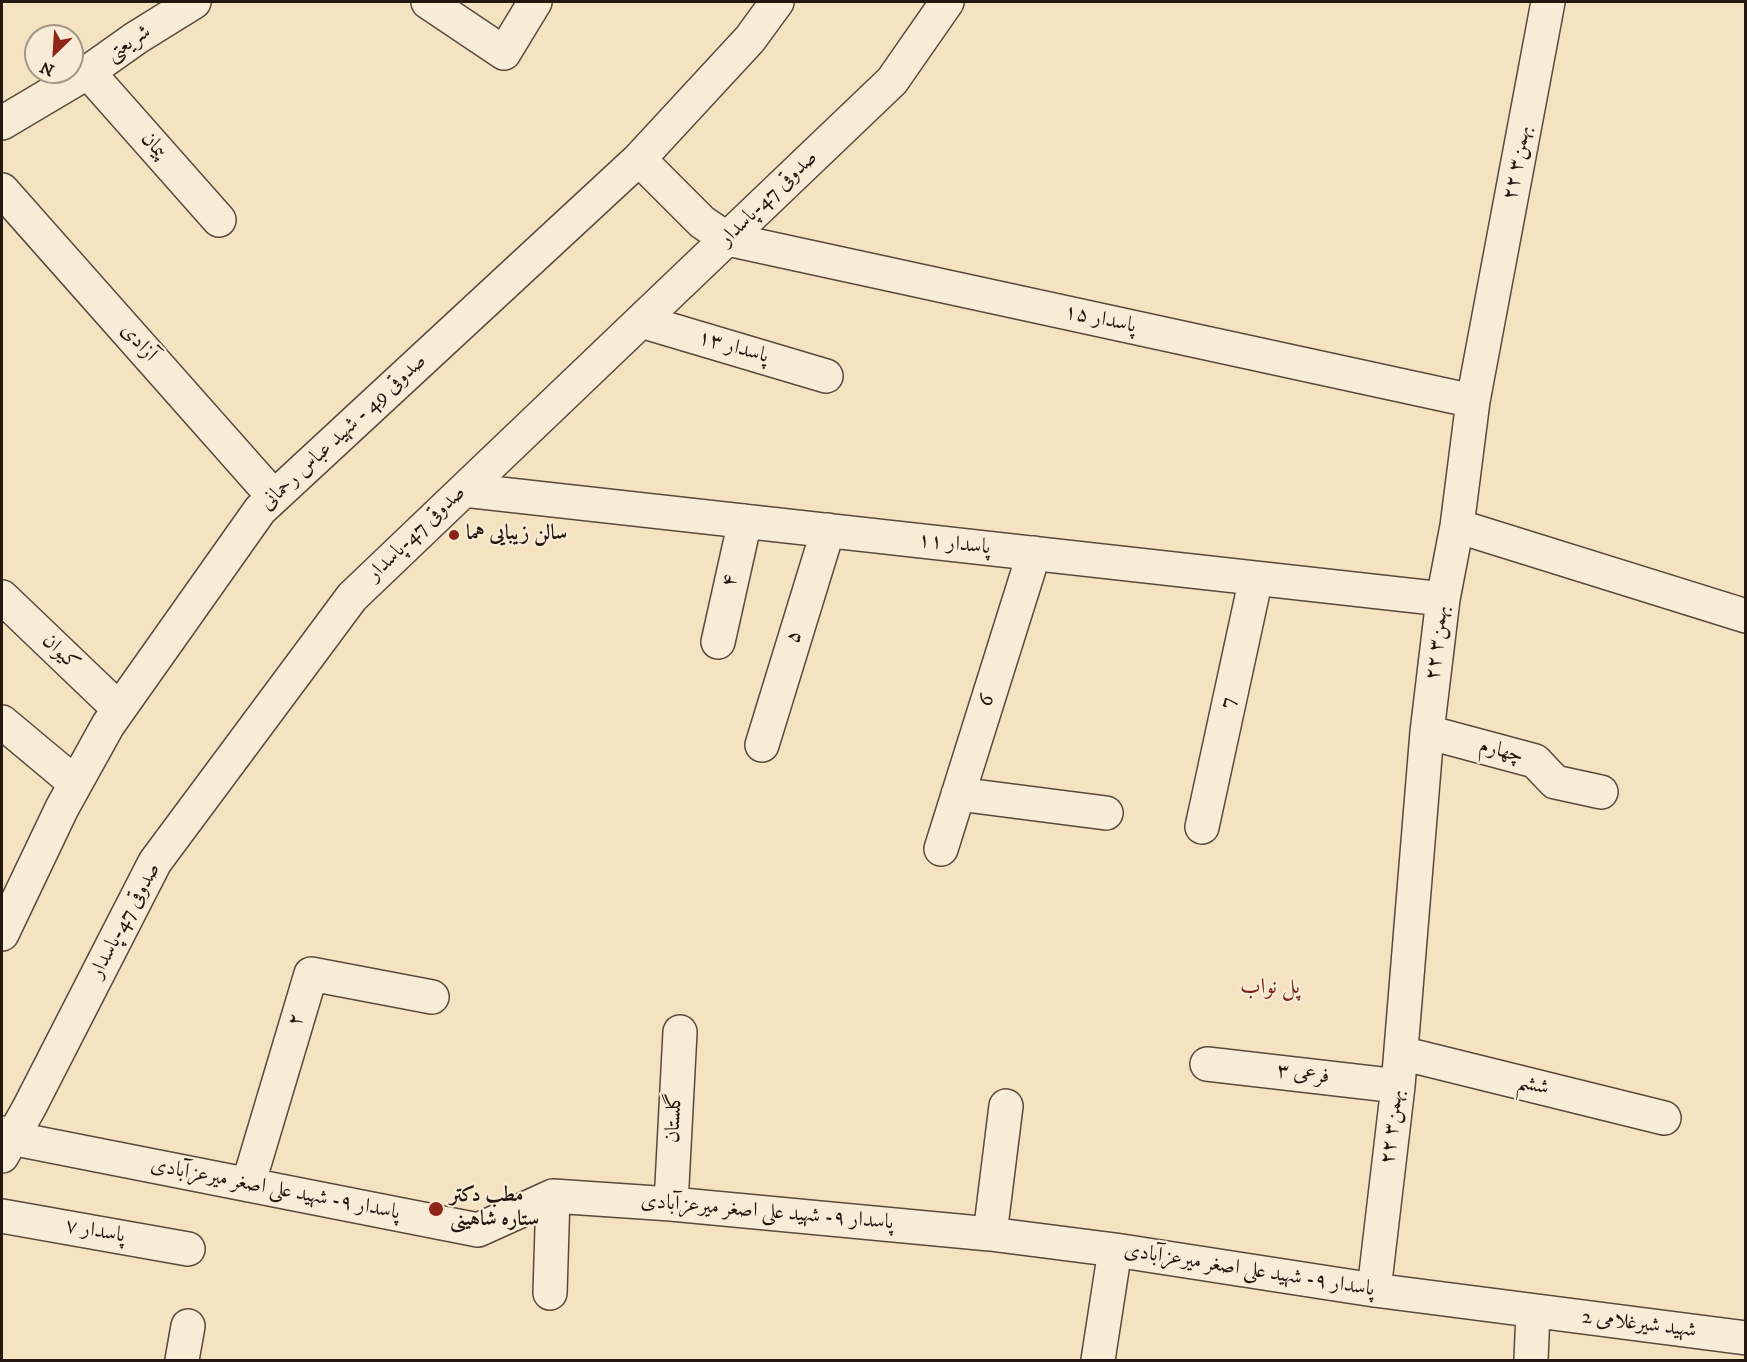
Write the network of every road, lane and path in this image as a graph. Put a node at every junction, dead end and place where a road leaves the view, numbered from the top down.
1 (194, 2) edge
2 (428, 2) edge
3 (535, 2) edge
4 (777, 2) edge
5 (947, 2) edge
6 (1541, 3) edge
7 (88, 72) junction
8 (2, 123) edge
9 (647, 167) junction
10 (2, 190) edge
11 (219, 220) dead end
12 (715, 231) junction
13 (640, 321) junction
14 (826, 375) dead end
15 (1473, 401) junction
16 (464, 490) junction
17 (274, 497) junction
18 (745, 521) junction
19 (1457, 526) junction
20 (828, 530) junction
21 (1034, 554) junction
22 (1256, 578) junction
23 (2, 597) edge
24 (1443, 599) junction
25 (1746, 616) edge
26 (718, 642) dead end
27 (119, 709) junction
28 (2, 722) edge
29 (1427, 732) junction
30 (762, 745) dead end
31 (75, 783) junction
32 (1602, 792) dead end
33 (958, 794) junction
34 (1106, 813) dead end
35 (1202, 828) dead end
36 (941, 849) dead end
37 (2, 934) edge
38 (432, 997) dead end
39 (680, 1032) dead end
40 (1401, 1053) junction
41 (1207, 1064) dead end
42 (1398, 1086) junction
43 (1006, 1106) dead end
44 (1664, 1118) dead end
45 (5, 1143) edge
46 (248, 1185) junction
47 (553, 1196) junction
48 (671, 1204) junction
49 (2, 1216) edge
50 (990, 1234) junction
51 (188, 1248) dead end
52 (1115, 1250) junction
53 (1374, 1290) junction
54 (550, 1293) dead end
55 (1533, 1311) junction
56 (188, 1326) dead end
57 (1746, 1338) edge
58 (182, 1360) edge
59 (1098, 1360) edge
60 (1531, 1360) edge

1 - 7 street, شریعتی
2 - 3 street
4 - 9 street, صدوقی 49 - شهید عباس رحمانی
5 - 12 street, صدوقی 47-پاسدار
6 - 15 street, ۲۲ بهمن۳
7 - 8 street, شریعتی
7 - 11 street, پیمان
9 - 12 street
9 - 17 street, صدوقی 49 - شهید عباس رحمانی
10 - 17 street, آزادی
12 - 13 street, صدوقی 47-پاسدار
12 - 15 street, پاسدار ۱۵
13 - 14 street, پاسدار ۱۳
13 - 16 street, صدوقی 47-پاسدار
15 - 19 street, ۲۲ بهمن۳
16 - 18 street, پاسدار ۱۱
16 - 45 street, صدوقی 47-پاسدار
17 - 27 street, صدوقی 49 - شهید عباس رحمانی
18 - 20 street, پاسدار ۱۱
18 - 26 street, ۴
19 - 24 street, ۲۲ بهمن۳
19 - 25 street
20 - 21 street, پاسدار ۱۱
20 - 30 street, ۵
21 - 22 street, پاسدار ۱۱
21 - 33 street, 6
22 - 24 street, پاسدار ۱۱
22 - 35 street, 7
23 - 27 street, کیوان
24 - 29 street, ۲۲ بهمن۳
27 - 31 street, صدوقی 49 - شهید عباس رحمانی
28 - 31 street
29 - 32 street, چهارم
29 - 40 street, ۲۲ بهمن۳
31 - 37 street, صدوقی 49 - شهید عباس رحمانی
33 - 34 street
33 - 36 street, 6
38 - 46 street, ۲
39 - 48 street, گلستان
40 - 42 street, ۲۲ بهمن۳
40 - 44 street, ششم
41 - 42 street, فرعی ۳
42 - 53 street, ۲۲ بهمن۳
43 - 50 street
45 - 46 street, پاسدار ۹- شهید علی اصغر میرعزآبادی
46 - 47 street, پاسدار ۹- شهید علی اصغر میرعزآبادی
47 - 48 street, پاسدار ۹- شهید علی اصغر میرعزآبادی
47 - 54 street
48 - 50 street, پاسدار ۹- شهید علی اصغر میرعزآبادی
49 - 51 street, پاسدار ۷
50 - 52 street, پاسدار ۹- شهید علی اصغر میرعزآبادی
52 - 53 street, پاسدار ۹- شهید علی اصغر میرعزآبادی
52 - 59 street
53 - 55 street, پاسدار ۹- شهید علی اصغر میرعزآبادی
55 - 57 street, شهید شیرغلامی 2
55 - 60 street
56 - 58 street

